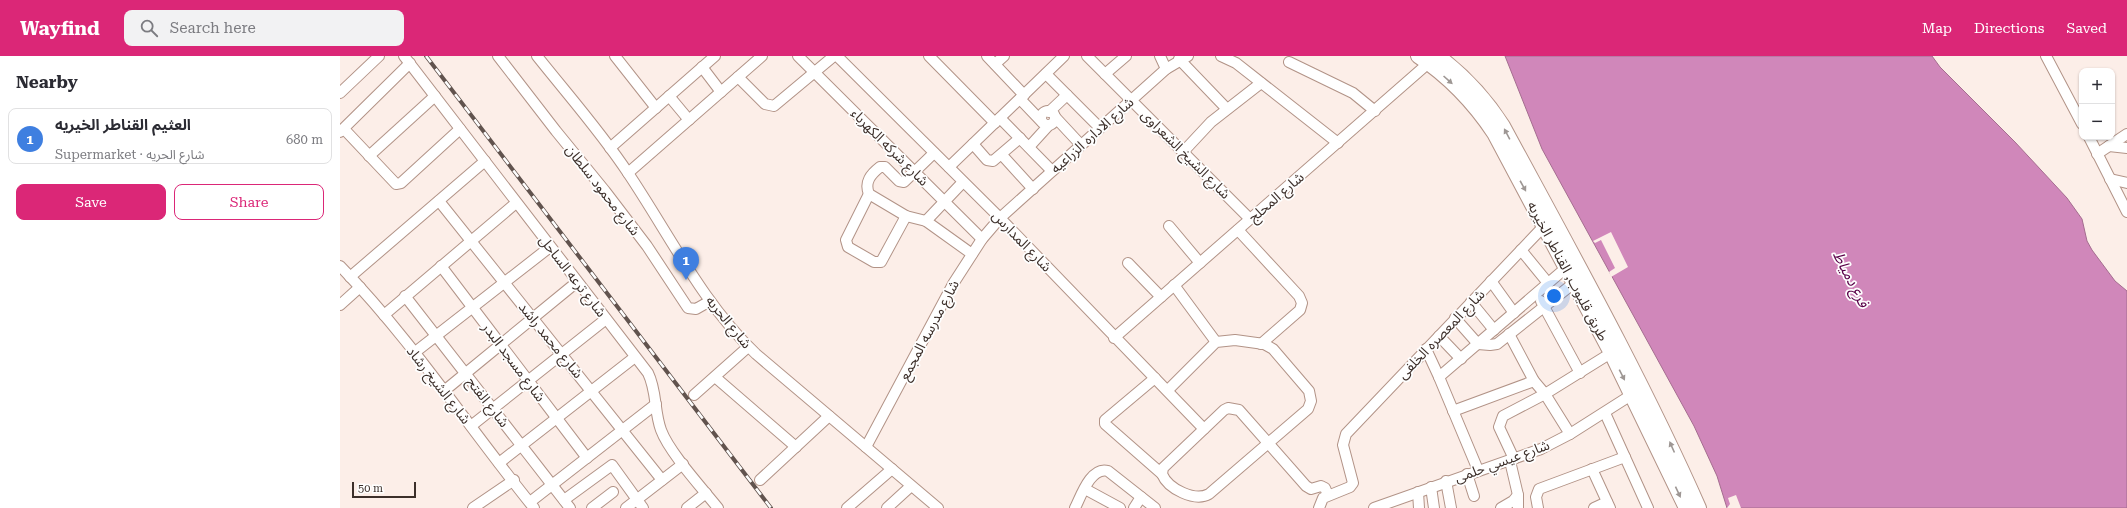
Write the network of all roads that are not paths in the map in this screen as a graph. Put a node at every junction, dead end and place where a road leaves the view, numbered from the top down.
1 (379, 56) edge
2 (498, 56) edge
3 (537, 56) edge
4 (714, 56) edge
5 (762, 56) edge
6 (798, 56) edge
7 (836, 56) edge
8 (929, 56) edge
9 (987, 56) edge
10 (1004, 56) edge
11 (1064, 56) edge
12 (1087, 56) edge
13 (1126, 56) edge
14 (1160, 56) edge
15 (1221, 56) edge
16 (2046, 56) edge
17 (617, 57) edge
18 (1184, 58) edge
19 (1431, 58) edge
20 (407, 60) edge
21 (1289, 62) dead end
22 (995, 64) junction
23 (702, 67) junction
24 (1166, 69) junction
25 (814, 72) junction
26 (1046, 74) junction
27 (1106, 74) junction
28 (738, 77) junction
29 (1262, 83) junction
30 (721, 92) junction
31 (340, 93) edge
32 (1067, 95) junction
33 (434, 96) junction
34 (669, 96) junction
35 (1022, 97) junction
36 (1131, 100) junction
37 (656, 108) junction
38 (1226, 108) junction
39 (1375, 111) junction
40 (2079, 118) edge
41 (1049, 119) junction
42 (689, 120) junction
43 (998, 120) junction
44 (1100, 128) junction
45 (460, 129) junction
46 (342, 130) edge
47 (2127, 134) edge
48 (1020, 138) junction
49 (2090, 140) edge
50 (1338, 143) junction
51 (973, 144) junction
52 (1081, 145) junction
53 (2109, 146) junction
54 (1029, 147) junction
55 (610, 148) junction
56 (2127, 148) edge
57 (1183, 152) junction
58 (934, 153) junction
59 (2097, 154) junction
60 (1002, 155) junction
61 (369, 156) junction
62 (485, 161) junction
63 (949, 167) junction
64 (915, 172) junction
65 (1052, 172) junction
66 (628, 173) junction
67 (2110, 179) junction
68 (963, 182) junction
69 (2127, 183) edge
70 (1032, 189) junction
71 (869, 194) junction
72 (439, 201) junction
73 (516, 202) junction
74 (944, 202) junction
75 (2127, 212) edge
76 (906, 216) junction
77 (1000, 218) junction
78 (1250, 219) junction
79 (926, 221) junction
80 (1169, 226) dead end
81 (1545, 226) junction
82 (1238, 230) junction
83 (982, 239) junction
84 (471, 241) junction
85 (550, 247) junction
86 (1521, 250) junction
87 (972, 254) junction
88 (1128, 263) dead end
89 (1200, 263) junction
90 (340, 266) edge
91 (441, 266) junction
92 (1567, 267) junction
93 (350, 277) junction
94 (1491, 281) junction
95 (577, 282) junction
96 (1574, 282) junction
97 (504, 283) junction
98 (1548, 284) junction
99 (1174, 285) junction
100 (360, 287) junction
101 (1537, 293) junction
102 (405, 296) junction
103 (1161, 297) junction
104 (710, 301) junction
105 (1471, 302) junction
106 (340, 305) edge
107 (1544, 306) junction
108 (473, 308) junction
109 (1514, 313) junction
110 (384, 315) junction
111 (532, 318) junction
112 (1455, 318) junction
113 (606, 319) junction
114 (1494, 330) junction
115 (1509, 334) junction
116 (436, 336) junction
117 (1439, 336) junction
118 (1114, 338) junction
119 (1216, 342) junction
120 (500, 344) junction
121 (1260, 344) junction
122 (1478, 344) junction
123 (748, 347) junction
124 (1426, 349) junction
125 (414, 353) junction
126 (1611, 353) junction
127 (562, 354) junction
128 (635, 357) junction
129 (1461, 359) junction
130 (465, 373) junction
131 (1580, 373) junction
132 (715, 377) junction
133 (1439, 377) junction
134 (1155, 378) junction
135 (528, 381) junction
136 (1534, 381) junction
137 (1168, 390) junction
138 (444, 391) junction
139 (592, 391) junction
140 (1637, 391) junction
141 (1546, 394) junction
142 (694, 395) dead end
143 (656, 404) junction
144 (493, 409) junction
145 (1453, 410) junction
146 (1605, 413) junction
147 (829, 416) junction
148 (556, 418) junction
149 (471, 426) junction
150 (1204, 429) junction
151 (623, 430) junction
152 (1570, 434) junction
153 (1268, 441) junction
154 (522, 446) junction
155 (796, 447) junction
156 (866, 447) junction
157 (1625, 457) junction
158 (587, 458) junction
159 (1512, 460) junction
160 (499, 463) junction
161 (683, 464) junction
162 (892, 470) junction
163 (1478, 470) junction
164 (1592, 470) junction
165 (1162, 474) junction
166 (1467, 474) junction
167 (514, 480) junction
168 (662, 480) junction
169 (760, 480) dead end
170 (1446, 481) junction
171 (552, 485) junction
172 (911, 486) junction
173 (1431, 487) junction
174 (1085, 489) junction
175 (613, 492) dead end
176 (1418, 492) junction
177 (706, 493) junction
178 (1328, 495) junction
179 (1518, 495) junction
180 (1474, 496) dead end
181 (1141, 497) junction
182 (567, 504) edge
183 (640, 504) edge
184 (532, 505) edge
185 (1391, 505) edge
186 (1608, 505) edge
187 (473, 508) edge
188 (592, 508) edge
189 (626, 508) edge
190 (687, 508) edge
191 (718, 508) edge
192 (848, 508) edge
193 (887, 508) edge
194 (938, 508) edge
195 (1075, 508) edge
196 (1120, 508) edge
197 (1134, 508) edge
198 (1155, 508) edge
199 (1319, 508) edge
200 (1374, 508) edge
201 (1419, 508) edge
202 (1434, 508) edge
203 (1451, 508) edge
204 (1501, 508) edge
205 (1518, 508) edge
206 (1538, 508) edge
207 (1594, 508) edge
208 (1648, 508) edge
209 (1686, 508) edge
210 (1700, 508) edge

1 - 31 street
2 - 104 street, شارع محمود سلطان
3 - 55 street, شارع الحريه
4 - 23 street
5 - 28 street
6 - 25 street, شارع شركه الكهرباء
7 - 25 street
7 - 58 street, شارع المدارس
8 - 43 street
9 - 22 street
10 - 22 street
11 - 26 street
12 - 27 street, شارع الشيخ الشعراوى
13 - 27 street
14 - 24 street
15 - 29 street
16 - 40 street
17 - 37 street
18 - 24 street, شارع الاداره الزراعيه
18 - 38 street
19 - 39 street, شارع المحلج
19 -> 81 main road, طريق قليوب, القناطر الخيريه
140 -> 19 main road, طريق قليوب, القناطر الخيريه
20 - 33 street, شارع ترعه الساحل
20 - 46 street
21 - 39 street
22 - 35 street
23 - 30 street
23 - 34 street
24 - 36 street, شارع الاداره الزراعيه
25 - 28 street
25 - 64 street, شارع شركه الكهرباء
26 - 32 street
26 - 35 street
27 - 36 street, شارع الشيخ الشعراوى
28 - 30 street
29 - 38 street
29 - 50 street
30 - 42 street
32 - 41 street
32 - 44 street
33 - 45 street, شارع ترعه الساحل
33 - 61 street
34 - 37 street
34 - 42 street
35 - 41 street
35 - 43 street
36 - 44 street, شارع الاداره الزراعيه
36 - 57 street, شارع الشيخ الشعراوى
37 - 55 street
38 - 57 street
39 - 50 street, شارع المحلج
41 - 52 street
41 - 54 street
42 - 66 street
43 - 48 street
43 - 51 street
44 - 52 street, شارع الاداره الزراعيه
45 - 61 street
45 - 62 street, شارع ترعه الساحل
46 - 61 street
47 - 53 street
48 - 54 street
48 - 60 street
49 - 59 street
50 - 78 street, شارع المحلج
51 - 60 street
51 - 63 street
52 - 65 street, شارع الاداره الزراعيه
53 - 56 street
53 - 59 street
54 - 65 street
55 - 66 street, شارع الحريه
57 - 78 street, شارع الشيخ الشعراوى
58 - 63 street, شارع المدارس
58 - 64 street
59 - 67 street
60 - 70 street
62 - 72 street
62 - 73 street, شارع ترعه الساحل
63 - 68 street, شارع المدارس
64 - 71 street
64 - 74 street, شارع شركه الكهرباء
65 - 70 street, شارع الاداره الزراعيه
66 - 104 street, شارع الحريه
67 - 69 street
67 - 75 street
68 - 74 street
68 - 77 street, شارع المدارس
70 - 77 street, شارع الاداره الزراعيه
71 - 76 street
71 - 76 street
72 - 84 street, شارع محمد راشد
72 - 93 street
73 - 84 street
73 - 85 street, شارع ترعه الساحل
74 - 79 street
74 - 83 street, شارع شركه الكهرباء
76 - 79 street
77 - 83 street, شارع مدرسه المجمع
77 - 118 street, شارع المدارس
78 - 82 street, شارع المحلج
79 - 87 street
80 - 89 street
81 - 86 street, شارع المعصره الخلفى
81 - 92 main road, طريق قليوب, القناطر الخيريه
82 - 89 street, شارع المحلج
82 - 121 street
83 - 87 street, شارع مدرسه المجمع
84 - 91 street
84 - 97 street, شارع محمد راشد
85 - 95 street, شارع ترعه الساحل
85 - 97 street
86 - 94 street, شارع المعصره الخلفى
86 - 98 street
87 - 156 street, شارع مدرسه المجمع
88 - 103 street
89 - 99 street, شارع المحلج
90 - 93 street, شارع الشيخ رشاد
91 - 102 street
91 - 108 street, شارع مسجد البدر
92 - 96 main road, طريق قليوب, القناطر الخيريه
92 - 98 street
93 - 100 street, شارع الشيخ رشاد
94 - 105 street, شارع المعصره الخلفى
94 - 109 street
95 - 111 street
95 - 113 street, شارع ترعه الساحل
96 - 107 street
96 - 126 main road, طريق قليوب, القناطر الخيريه
97 - 108 street
97 - 111 street, شارع محمد راشد
98 - 101 street
99 - 103 street, شارع المحلج
99 - 119 street
100 - 106 street
100 - 110 street, شارع الشيخ رشاد
101 - 107 street
101 - 109 street
102 - 110 street
102 - 116 street, شارع الفتح
103 - 118 street, شارع المحلج
104 - 123 street, شارع الحريه
105 - 112 street, شارع المعصره الخلفى
105 - 114 street
107 - 115 street
107 - 131 street
108 - 116 street
108 - 120 street, شارع مسجد البدر
109 - 114 street
110 - 125 street, شارع الشيخ رشاد
111 - 120 street
111 - 127 street, شارع محمد راشد
112 - 117 street, شارع المعصره الخلفى
112 - 122 street
113 - 127 street
113 - 128 street, شارع ترعه الساحل
114 - 122 street
115 - 122 street
115 - 136 street
116 - 125 street
116 - 130 street, شارع الفتح
117 - 124 street, شارع المعصره الخلفى
117 - 129 street
118 - 134 street, شارع المدارس
119 - 121 street
119 - 137 street
120 - 130 street
120 - 135 street, شارع مسجد البدر
121 - 153 street
122 - 129 street
123 - 132 street
123 - 147 street, شارع الحريه
124 - 133 street
124 - 178 street, شارع المعصره الخلفى
125 - 138 street, شارع الشيخ رشاد
126 - 131 street
126 -> 140 main road, طريق قليوب, القناطر الخيريه
127 - 135 street
127 - 139 street, شارع محمد راشد
128 - 139 street
128 - 143 street, شارع ترعه الساحل
129 - 133 street
130 - 138 street
130 - 144 street, شارع الفتح
131 - 141 street
132 - 142 street
132 - 155 street
133 - 145 street
134 - 137 street, شارع المدارس
134 - 165 street
135 - 144 street
135 - 148 street, شارع مسجد البدر
136 - 141 street
136 - 145 street
137 - 150 street, شارع المدارس
138 - 149 street, شارع الشيخ رشاد
139 - 148 street
139 - 151 street, شارع محمد راشد
140 - 146 street, شارع عيسي حلمى
140 -> 209 main road, طريق قليوب, القناطر الخيريه
210 -> 140 main road, طريق قليوب, القناطر الخيريه
141 - 152 street
141 - 159 street
143 - 151 street
143 - 161 street, شارع ترعه الساحل
144 - 149 street
144 - 154 street, شارع الفتح
145 - 163 street
146 - 152 street, شارع عيسي حلمى
146 - 157 street
147 - 155 street
147 - 156 street, شارع الحريه
148 - 154 street
148 - 158 street, شارع مسجد البدر
149 - 160 street, شارع الشيخ رشاد
150 - 153 street
150 - 165 street
151 - 158 street
151 - 168 street, شارع محمد راشد
152 - 159 street, شارع عيسي حلمى
153 - 165 street
153 - 178 street
154 - 160 street
154 - 171 street, شارع الفتح
155 - 169 street
156 - 162 street, شارع الحريه
157 - 164 street
157 - 208 street
158 - 171 street
159 - 163 street, شارع عيسي حلمى
159 - 179 street
160 - 167 street, شارع الشيخ رشاد
161 - 168 street
161 - 177 street, شارع ترعه الساحل
162 - 172 street, شارع الحريه
162 - 192 street
163 - 166 street, شارع عيسي حلمى
164 - 186 street
164 - 206 street
166 - 170 street, شارع عيسي حلمى
166 - 180 street
167 - 184 street, شارع الشيخ رشاد
167 - 187 street
168 - 183 street
170 - 173 street, شارع عيسي حلمى
170 - 203 street
171 - 182 street, شارع الفتح
171 - 184 street
172 - 193 street
172 - 194 street, شارع الحريه
173 - 176 street, شارع عيسي حلمى
173 - 202 street
174 - 181 street
174 - 195 street
174 - 196 street
175 - 188 street
176 - 185 street, شارع عيسي حلمى
176 - 201 street
177 - 190 street
177 - 191 street, شارع ترعه الساحل
178 - 199 street
179 - 204 street
179 - 205 street
181 - 197 street
181 - 198 street
182 - 183 street
183 - 189 street
185 - 200 street, شارع عيسي حلمى
186 - 207 street

